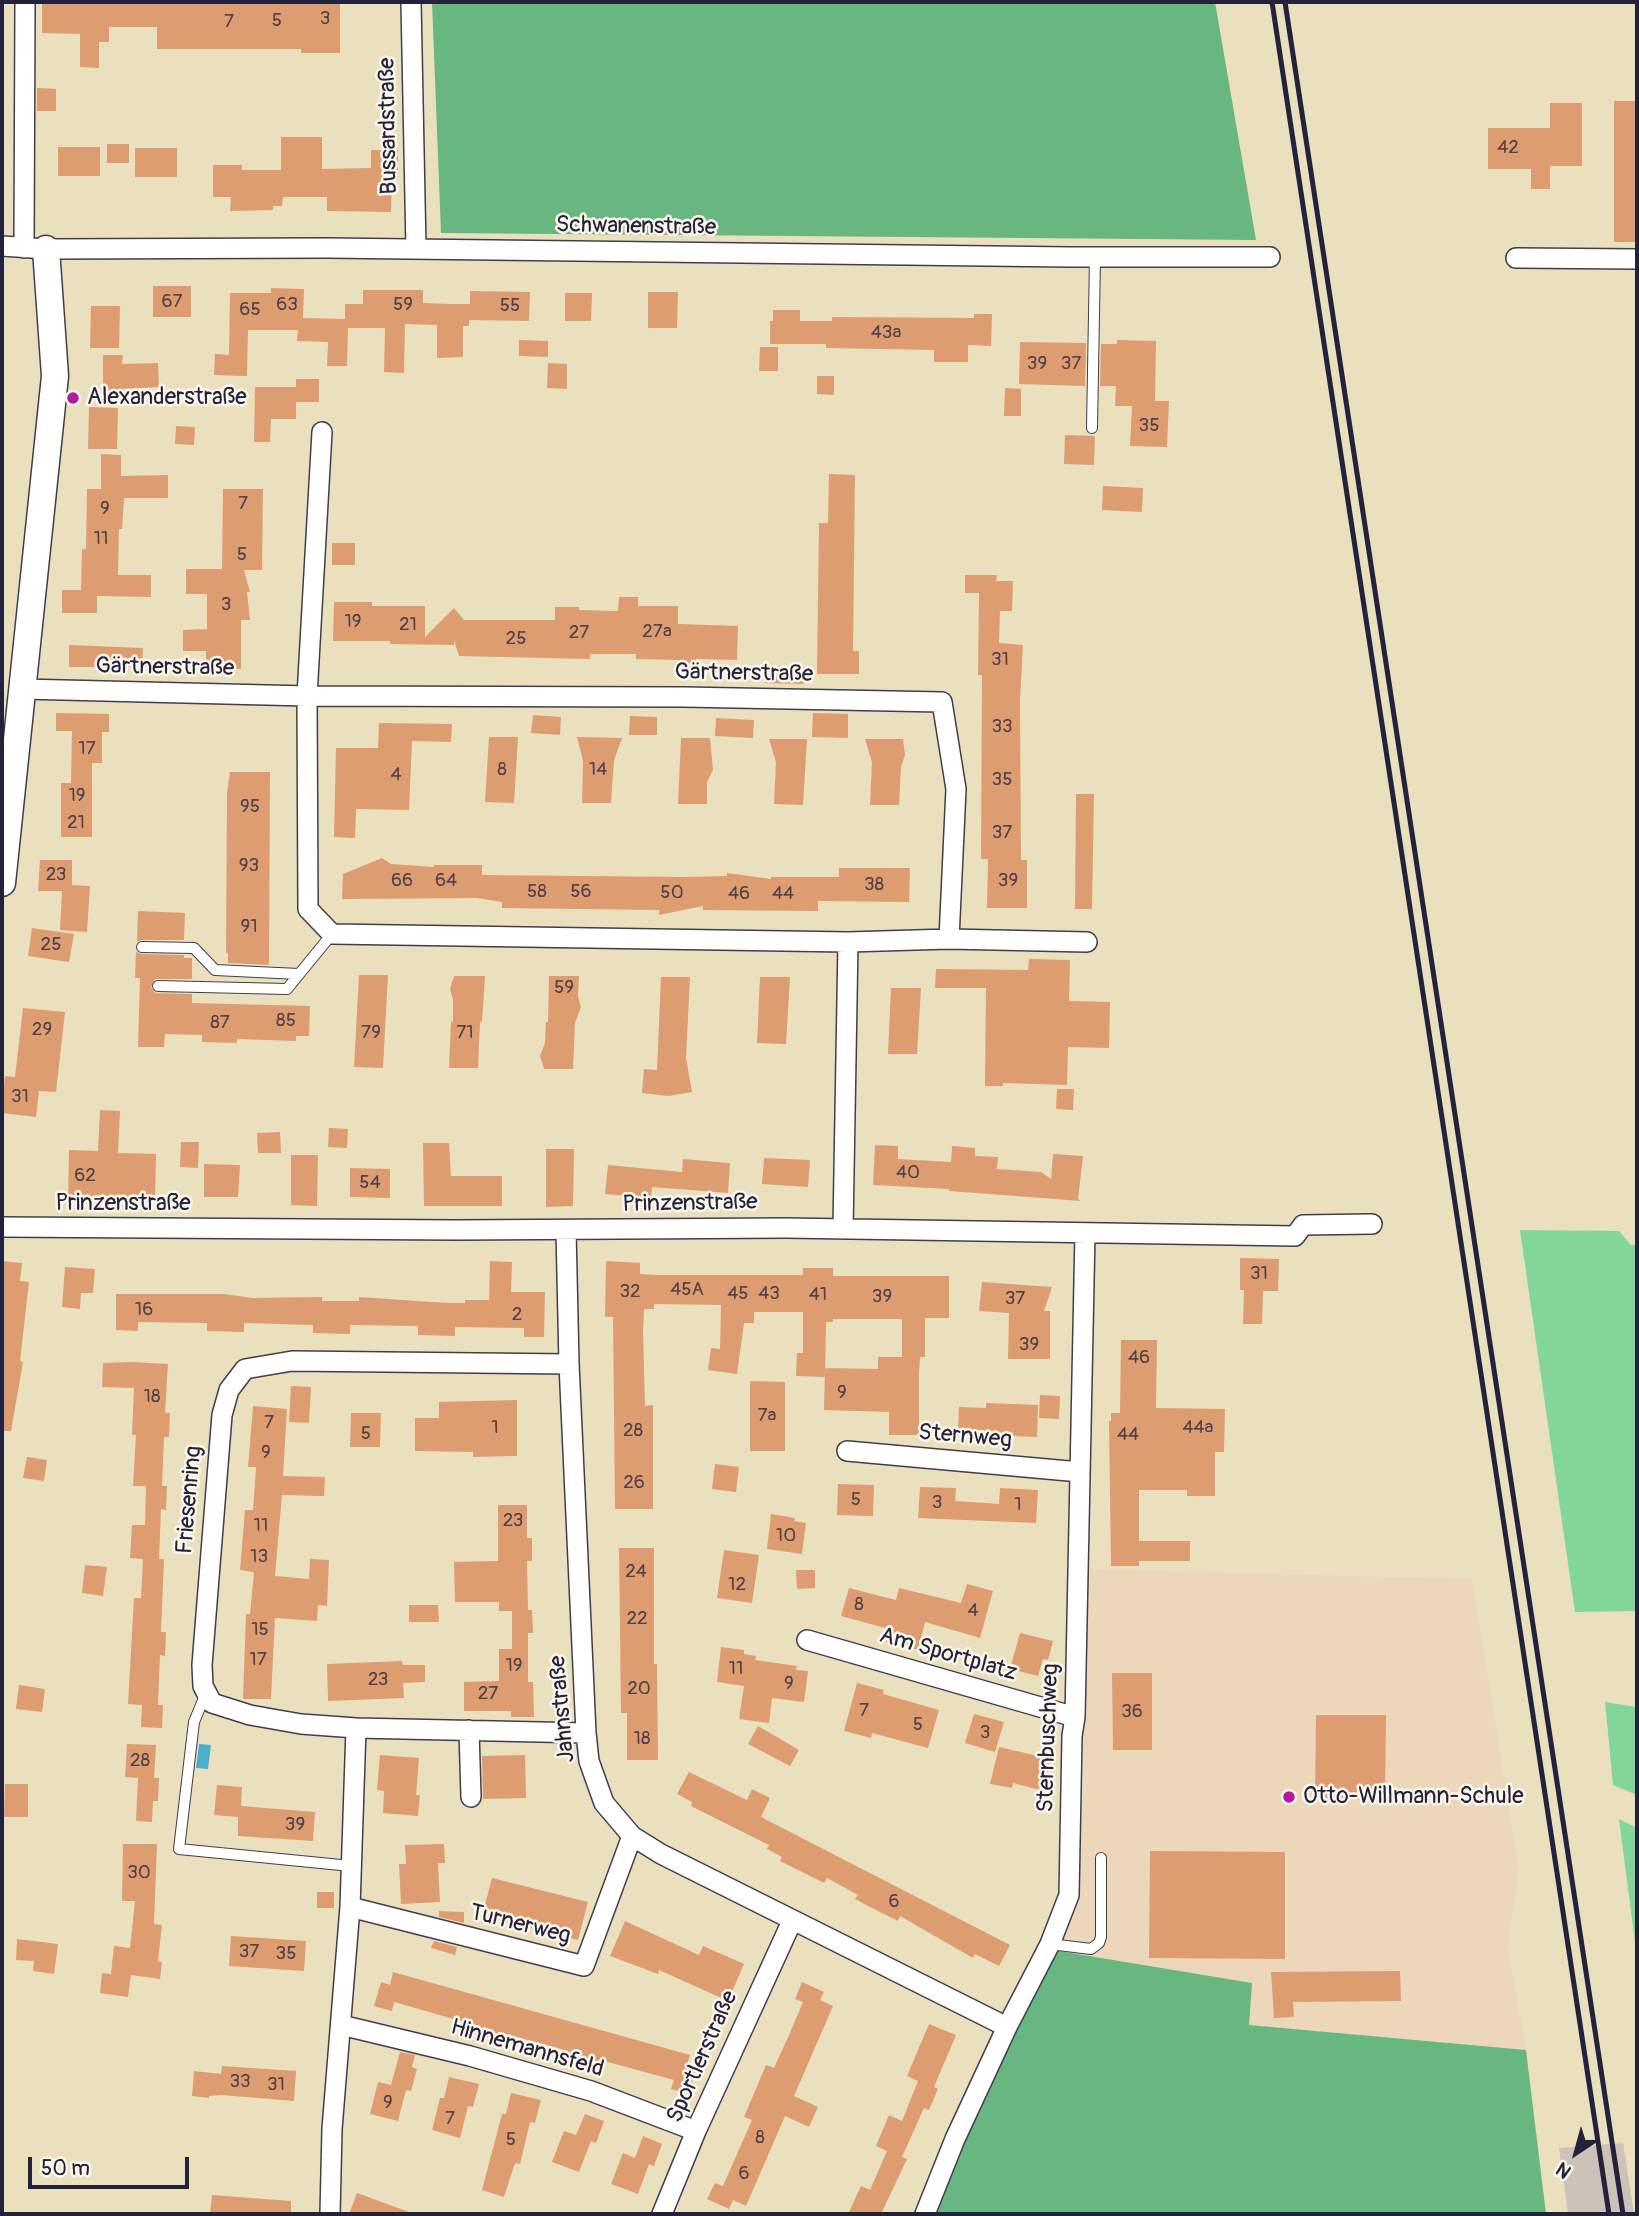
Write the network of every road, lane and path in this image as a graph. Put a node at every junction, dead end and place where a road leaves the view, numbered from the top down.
1 (25, 2) edge
2 (411, 2) edge
3 (2, 246) edge
4 (35, 249) junction
5 (416, 249) junction
6 (1095, 257) junction
7 (1270, 257) dead end
8 (1516, 258) dead end
9 (1637, 259) edge
10 (1092, 428) dead end
11 (322, 432) dead end
12 (22, 689) junction
13 (307, 696) junction
14 (2, 883) edge
15 (332, 934) junction
16 (949, 939) junction
17 (848, 942) junction
18 (1087, 942) dead end
19 (142, 947) dead end
20 (299, 974) junction
21 (158, 986) dead end
22 (1372, 1224) dead end
23 (2, 1227) edge
24 (843, 1228) junction
25 (566, 1230) junction
26 (1084, 1233) junction
27 (569, 1364) junction
28 (847, 1451) dead end
29 (1080, 1472) junction
30 (807, 1640) dead end
31 (206, 1692) junction
32 (1076, 1717) junction
33 (356, 1728) junction
34 (469, 1730) junction
35 (586, 1732) junction
36 (471, 1797) dead end
37 (632, 1836) junction
38 (1101, 1858) dead end
39 (351, 1867) junction
40 (350, 1907) junction
41 (792, 1921) junction
42 (1050, 1944) junction
43 (341, 2025) junction
44 (1007, 2027) junction
45 (696, 2131) junction
46 (330, 2214) edge
47 (662, 2214) edge
48 (925, 2214) edge

1 - 4 street
2 - 5 street, Bussardstraße
3 - 4 street, Schwanenstraße
4 - 5 street, Schwanenstraße
4 - 12 street
5 - 6 street, Schwanenstraße
6 - 7 street, Schwanenstraße
6 - 10 lane
8 - 9 street
11 - 13 street
12 - 13 street, Gärtnerstraße
12 - 14 street
13 - 15 street
13 - 16 street, Gärtnerstraße
15 - 17 street
15 - 20 lane
16 - 17 street
16 - 18 street
17 - 24 street
19 - 20 lane
20 - 21 lane
22 - 26 street, Prinzenstraße
23 - 25 street, Prinzenstraße
24 - 25 street, Prinzenstraße
24 - 26 street, Prinzenstraße
25 - 27 street, Jahnstraße
26 - 29 street, Sternbuschweg
27 - 31 street, Friesenring
27 - 35 street, Jahnstraße
28 - 29 street, Sternweg
29 - 32 street, Sternbuschweg
30 - 32 street, Am Sportplatz
31 - 33 street
31 - 39 lane
32 - 42 street, Sternbuschweg
33 - 34 street
33 - 39 street
34 - 35 street
34 - 36 street
35 - 37 street, Jahnstraße
37 - 40 street, Turnerweg
37 - 41 street, Jahnstraße
38 - 42 lane
39 - 40 street
40 - 43 street
41 - 44 street, Jahnstraße
41 - 45 street, Sportlerstraße
42 - 44 street, Sternbuschweg
43 - 45 street, Hinnemannsfeld
43 - 46 street
44 - 48 street, Sternbuschweg
45 - 47 street, Sportlerstraße

